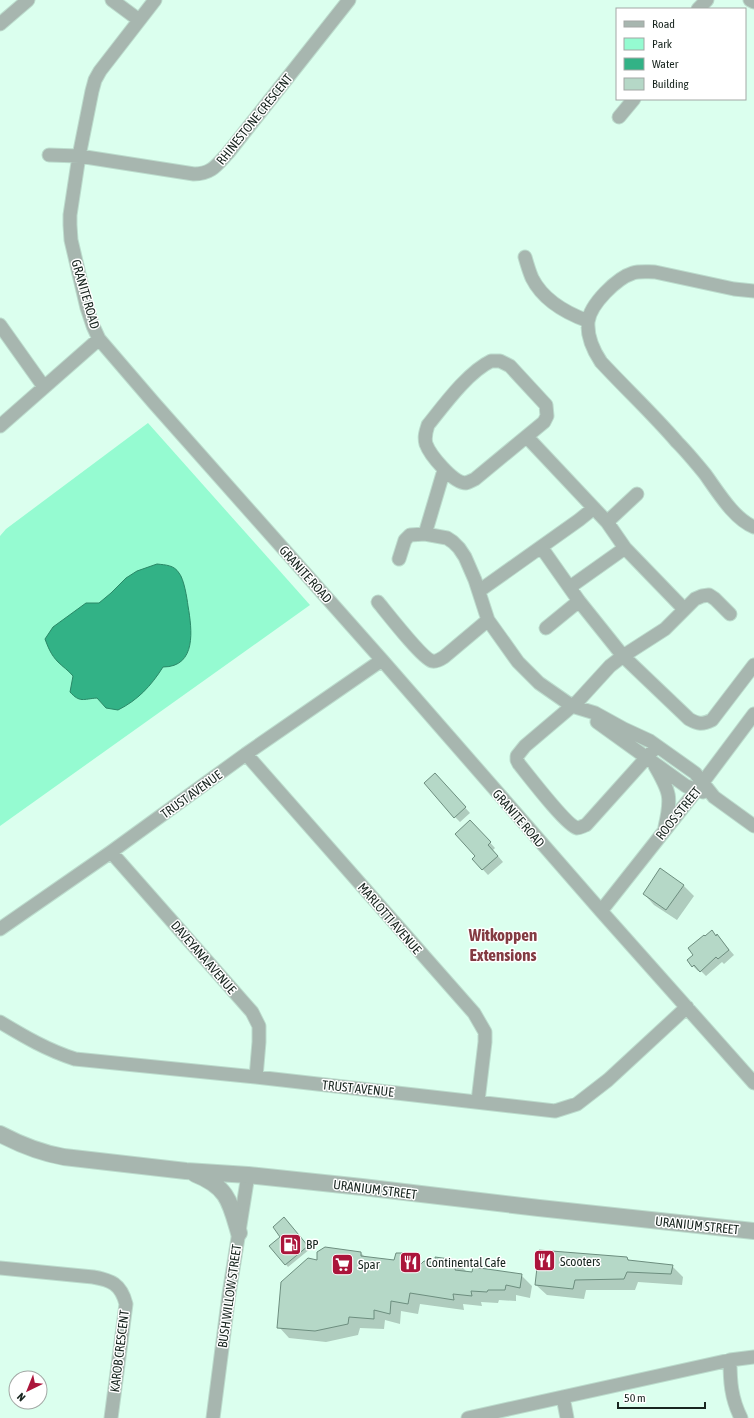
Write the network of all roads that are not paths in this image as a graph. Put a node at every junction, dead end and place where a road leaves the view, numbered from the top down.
1 (28, 0) edge
2 (112, 0) edge
3 (155, 0) edge
4 (349, 0) edge
5 (707, 0) edge
6 (750, 0) edge
7 (754, 2) edge
8 (699, 8) edge
9 (139, 20) junction
10 (0, 24) edge
11 (633, 100) edge
12 (619, 117) dead end
13 (49, 155) dead end
14 (79, 156) junction
15 (525, 257) dead end
16 (754, 291) edge
17 (588, 321) junction
18 (0, 325) edge
19 (99, 339) junction
20 (44, 387) junction
21 (0, 426) edge
22 (526, 437) junction
23 (444, 470) junction
24 (637, 494) dead end
25 (594, 508) junction
26 (607, 522) junction
27 (754, 527) edge
28 (425, 534) junction
29 (541, 547) junction
30 (625, 548) junction
31 (399, 559) dead end
32 (570, 587) junction
33 (479, 591) junction
34 (579, 601) junction
35 (378, 602) dead end
36 (684, 608) junction
37 (730, 614) dead end
38 (488, 620) junction
39 (546, 628) dead end
40 (623, 656) junction
41 (382, 660) junction
42 (754, 665) edge
43 (572, 706) junction
44 (585, 711) junction
45 (754, 714) edge
46 (658, 746) junction
47 (246, 754) junction
48 (650, 761) junction
49 (700, 786) junction
50 (754, 826) edge
51 (664, 830) junction
52 (111, 852) junction
53 (601, 912) junction
54 (0, 929) edge
55 (687, 1007) junction
56 (0, 1022) edge
57 (256, 1077) junction
58 (754, 1083) edge
59 (478, 1101) junction
60 (0, 1134) edge
61 (186, 1171) junction
62 (248, 1175) junction
63 (754, 1231) edge
64 (239, 1233) junction
65 (0, 1268) edge
66 (754, 1357) edge
67 (730, 1360) junction
68 (563, 1398) junction
69 (111, 1418) edge
70 (212, 1418) edge
71 (468, 1418) edge
72 (567, 1418) edge
73 (741, 1418) edge

1 - 10 street
2 - 9 street
3 - 9 street, GRANITE ROAD
4 - 14 street, RHINESTONE CRESCENT
5 - 8 street
6 - 7 street
9 - 14 street, GRANITE ROAD
11 - 12 street
13 - 14 street, RHINESTONE CRESCENT
14 - 19 street, GRANITE ROAD
15 - 17 street
16 - 17 street
17 - 27 street
18 - 20 street
19 - 20 street
19 - 41 street, GRANITE ROAD
20 - 21 street
22 - 23 street
22 - 23 street
22 - 25 street
23 - 28 street
24 - 26 street
25 - 26 street
25 - 29 street
26 - 30 street
28 - 31 street
28 - 33 street
29 - 32 street
29 - 33 street
30 - 32 street
30 - 36 street
32 - 34 street
33 - 38 street
34 - 39 street
34 - 40 street
35 - 38 street
36 - 37 street
36 - 40 street
38 - 43 street
40 - 42 street
40 - 43 street
41 - 47 street, TRUST AVENUE
41 - 53 street, GRANITE ROAD
43 - 44 street
43 - 48 street
44 - 46 street
44 - 48 street
45 - 49 street, ROOS STREET
46 - 48 street
46 - 49 street
47 - 52 street, TRUST AVENUE
47 - 59 street, MARLOTTI AVENUE
48 - 49 street
48 - 51 street
49 - 50 street
49 - 51 street, ROOS STREET
51 - 53 street, ROOS STREET
52 - 54 street, TRUST AVENUE
52 - 57 street, DAVEYANA AVENUE
53 - 55 street, GRANITE ROAD
55 - 58 street, GRANITE ROAD
55 - 59 street, TRUST AVENUE
56 - 57 street, TRUST AVENUE
57 - 59 street, TRUST AVENUE
60 - 61 street, URANIUM STREET
61 - 62 street, URANIUM STREET
61 - 64 street
62 - 63 street, URANIUM STREET
62 - 64 street, BUSH WILLOW STREET
64 - 70 street, BUSH WILLOW STREET
65 - 69 street, KAROB CRESCENT
66 - 67 street
67 - 68 street
67 - 73 street
68 - 71 street
68 - 72 street

